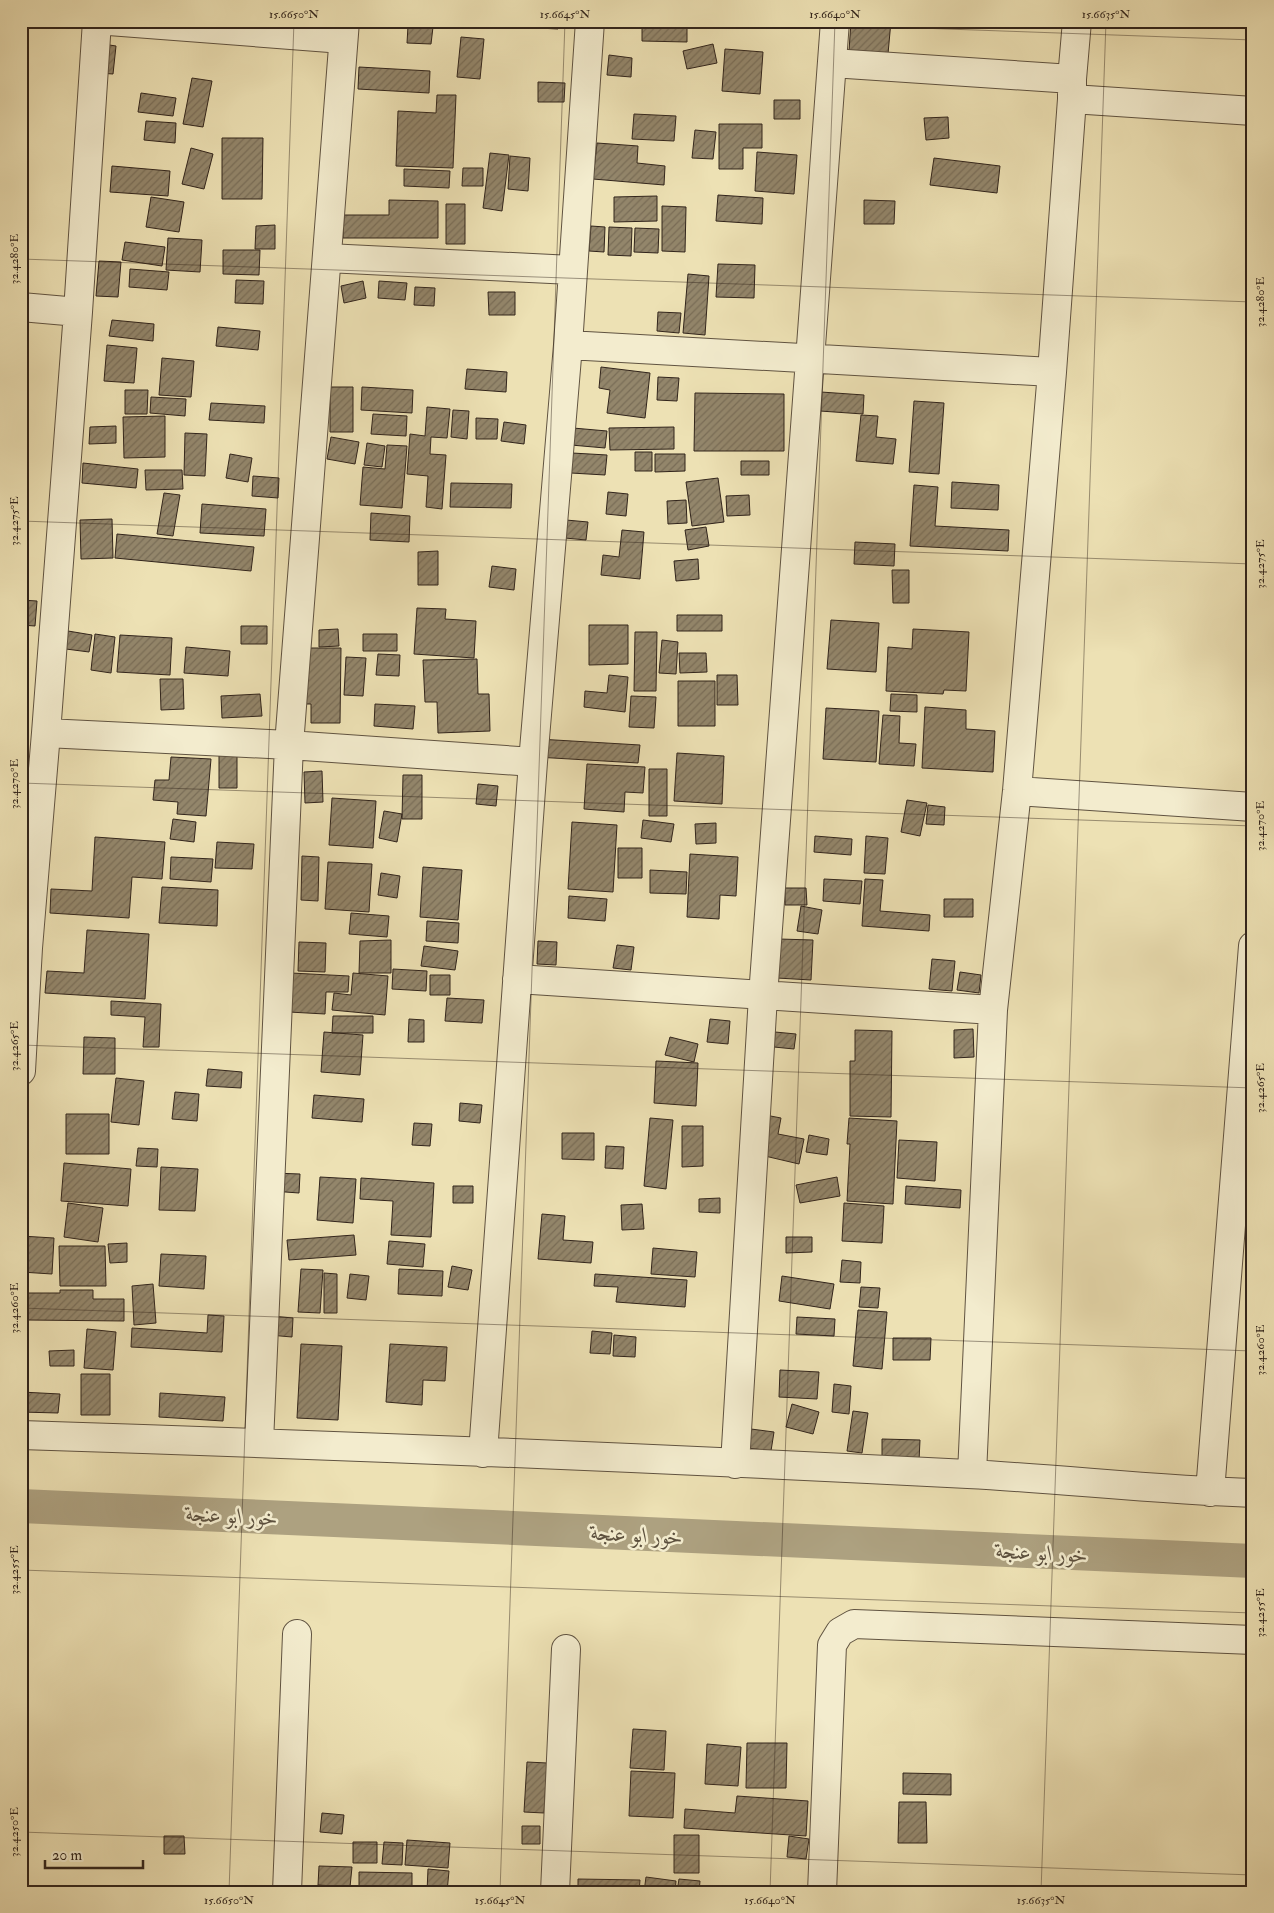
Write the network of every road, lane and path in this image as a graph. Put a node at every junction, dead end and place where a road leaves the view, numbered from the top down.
1 (97, 21) edge
2 (109, 21) edge
3 (590, 21) edge
4 (835, 21) edge
5 (1077, 21) edge
6 (344, 30) edge
7 (832, 63) junction
8 (1072, 89) junction
9 (1253, 111) edge
10 (326, 258) junction
11 (572, 270) junction
12 (21, 308) edge
13 (78, 312) junction
14 (568, 345) junction
15 (810, 359) junction
16 (1052, 372) junction
17 (46, 733) junction
18 (289, 745) junction
19 (533, 762) junction
20 (1018, 791) junction
21 (1253, 807) edge
22 (1253, 946) edge
23 (25, 947) edge
24 (517, 979) junction
25 (763, 996) junction
26 (993, 1010) junction
27 (21, 1071) edge
28 (21, 1435) edge
29 (259, 1443) junction
30 (484, 1453) junction
31 (735, 1464) junction
32 (972, 1474) junction
33 (1210, 1492) junction
34 (1253, 1493) edge
35 (297, 1634) dead end
36 (1253, 1640) edge
37 (566, 1649) dead end
38 (287, 1892) edge
39 (555, 1892) edge
40 (822, 1892) edge

1 - 13 street
2 - 6 street
3 - 11 street
4 - 7 street
5 - 8 street
6 - 10 street
7 - 8 street
7 - 15 street
8 - 9 street
8 - 16 street
10 - 11 street
10 - 18 street
11 - 14 street
12 - 13 street
13 - 17 street
14 - 15 street
14 - 19 street
15 - 16 street
15 - 25 street
16 - 20 street
17 - 18 street
17 - 23 street
18 - 19 street
18 - 29 street
19 - 24 street
20 - 21 street
20 - 26 street
22 - 33 street
23 - 27 street
24 - 25 street
24 - 30 street
25 - 26 street
25 - 31 street
26 - 32 street
28 - 29 street
29 - 30 street
30 - 31 street
31 - 32 street
32 - 33 street
33 - 34 street
35 - 38 street
36 - 40 street
37 - 39 street

